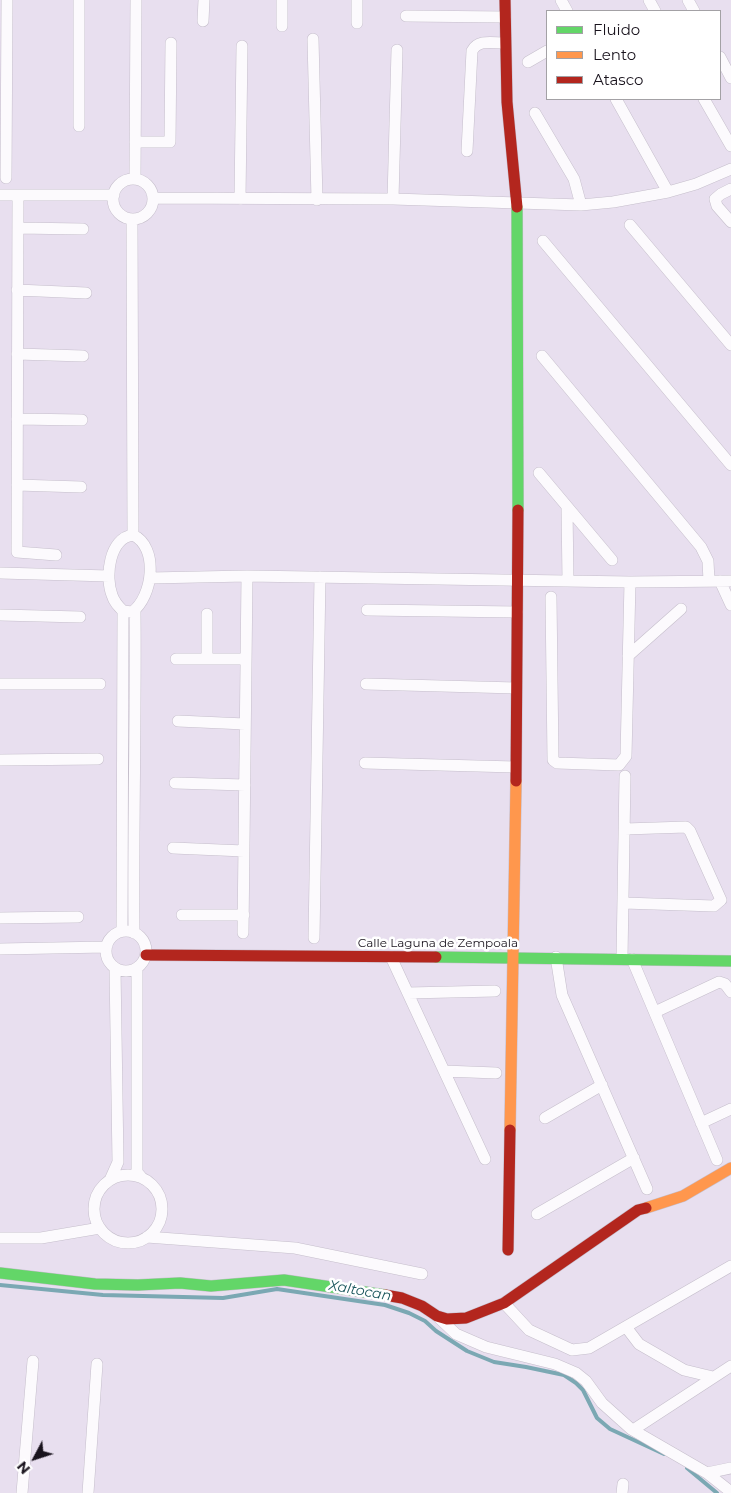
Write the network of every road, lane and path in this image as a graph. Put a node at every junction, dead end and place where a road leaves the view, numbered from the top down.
1 (7, 0) edge
2 (79, 0) edge
3 (136, 0) edge
4 (204, 0) edge
5 (282, 0) edge
6 (357, 0) edge
7 (505, 0) edge
8 (406, 16) dead end
9 (505, 17) junction
10 (203, 22) dead end
11 (357, 23) dead end
12 (282, 26) dead end
13 (313, 39) dead end
14 (171, 43) dead end
15 (504, 43) junction
16 (242, 46) dead end
17 (397, 50) dead end
18 (546, 52) edge
19 (721, 59) edge
20 (528, 62) dead end
21 (731, 78) edge
22 (617, 100) edge
23 (705, 100) edge
24 (536, 113) dead end
25 (79, 126) dead end
26 (135, 142) junction
27 (731, 146) edge
28 (467, 151) dead end
29 (731, 169) edge
30 (6, 178) dead end
31 (135, 179) junction
32 (731, 189) edge
33 (668, 192) junction
34 (0, 195) edge
35 (18, 195) junction
36 (114, 195) junction
37 (153, 198) junction
38 (240, 199) junction
39 (393, 199) junction
40 (317, 200) junction
41 (517, 203) junction
42 (581, 205) junction
43 (132, 219) junction
44 (731, 222) edge
45 (630, 226) dead end
46 (18, 228) junction
47 (83, 229) dead end
48 (543, 241) dead end
49 (17, 290) junction
50 (86, 293) dead end
51 (731, 345) edge
52 (17, 354) junction
53 (83, 356) dead end
54 (542, 356) dead end
55 (17, 419) junction
56 (82, 420) dead end
57 (731, 465) edge
58 (540, 473) dead end
59 (17, 485) junction
60 (81, 487) dead end
61 (567, 506) junction
62 (133, 536) junction
63 (56, 555) dead end
64 (612, 560) dead end
65 (0, 574) edge
66 (109, 576) junction
67 (247, 576) junction
68 (320, 577) junction
69 (150, 578) junction
70 (518, 580) junction
71 (568, 581) junction
72 (720, 581) edge
73 (630, 582) junction
74 (551, 597) dead end
75 (731, 605) edge
76 (681, 609) dead end
77 (129, 610) junction
78 (367, 610) dead end
79 (517, 612) junction
80 (207, 614) dead end
81 (0, 616) edge
82 (80, 617) dead end
83 (628, 656) junction
84 (176, 659) dead end
85 (207, 659) junction
86 (246, 660) junction
87 (0, 684) edge
88 (100, 684) dead end
89 (366, 684) dead end
90 (516, 688) junction
91 (178, 721) dead end
92 (246, 724) junction
93 (98, 759) dead end
94 (0, 760) edge
95 (365, 763) dead end
96 (515, 767) junction
97 (626, 776) dead end
98 (175, 783) dead end
99 (245, 785) junction
100 (625, 828) junction
101 (173, 848) dead end
102 (244, 851) junction
103 (624, 903) junction
104 (182, 915) dead end
105 (244, 915) junction
106 (78, 917) dead end
107 (0, 918) edge
108 (128, 932) junction
109 (244, 933) dead end
110 (314, 938) dead end
111 (106, 947) junction
112 (0, 949) edge
113 (146, 955) junction
114 (514, 956) junction
115 (390, 957) junction
116 (556, 957) junction
117 (627, 958) junction
118 (731, 961) edge
119 (114, 968) junction
120 (137, 968) junction
121 (495, 991) dead end
122 (731, 992) edge
123 (408, 993) junction
124 (655, 1012) junction
125 (444, 1071) junction
126 (496, 1073) dead end
127 (602, 1085) junction
128 (731, 1109) edge
129 (545, 1118) dead end
130 (701, 1122) junction
131 (634, 1158) junction
132 (485, 1159) dead end
133 (718, 1160) dead end
134 (731, 1168) edge
135 (142, 1178) junction
136 (110, 1180) junction
137 (647, 1189) dead end
138 (537, 1214) dead end
139 (100, 1228) junction
140 (0, 1238) edge
141 (147, 1238) junction
142 (508, 1250) dead end
143 (731, 1266) edge
144 (0, 1273) edge
145 (422, 1274) dead end
146 (504, 1303) junction
147 (437, 1316) junction
148 (626, 1327) junction
149 (33, 1361) dead end
150 (97, 1364) dead end
151 (731, 1366) edge
152 (713, 1377) junction
153 (633, 1430) junction
154 (731, 1468) edge
155 (707, 1473) junction
156 (731, 1492) edge
157 (22, 1493) edge
158 (88, 1493) edge

1 - 30 street
2 - 25 street
3 - 26 street
4 - 10 street
5 - 12 street
6 - 11 street
7 - 9 street
8 - 9 street
9 - 15 street
13 - 40 street
14 - 26 street
15 - 28 street
15 - 41 street
16 - 38 street
17 - 39 street
18 - 20 street
19 - 21 street
22 - 33 street
23 - 27 street
24 - 42 street
26 - 31 street
29 - 33 street
31 - 36 street
31 - 37 street
32 - 44 street
33 - 42 street
34 - 35 street
35 - 36 street
35 - 46 street
36 - 43 street
37 - 38 street
37 - 43 street
38 - 40 street
39 - 40 street
39 - 41 street
41 - 42 street
41 - 70 street
43 - 62 street
45 - 51 street
46 - 47 street
46 - 49 street
48 - 57 street
49 - 50 street
49 - 52 street
52 - 53 street
52 - 55 street
54 - 72 street
55 - 56 street
55 - 59 street
58 - 61 street
59 - 60 street
59 - 63 street
61 - 64 street
61 - 71 street
62 - 66 street
62 - 69 street
65 - 66 street
66 - 77 street
67 - 68 street
67 - 69 street
67 - 86 street
68 - 70 street
68 - 110 street
69 - 77 street
70 - 71 street
70 - 79 street
71 - 73 street
72 - 73 street
72 - 75 street
73 - 83 street
74 - 83 street
76 - 83 street
77 - 108 street
78 - 79 street
79 - 90 street
80 - 85 street
81 - 82 street
84 - 85 street
85 - 86 street
86 - 92 street
87 - 88 street
89 - 90 street
90 - 96 street
91 - 92 street
92 - 99 street
93 - 94 street
95 - 96 street
96 - 114 street
97 - 100 street
98 - 99 street
99 - 102 street
100 - 103 street
100 - 103 street
101 - 102 street
102 - 105 street
103 - 117 street
104 - 105 street
105 - 109 street
106 - 107 street
108 - 111 street
108 - 113 street
111 - 112 street
111 - 119 street
113 - 115 street, Calle Laguna de Zempoala
113 - 120 street
114 - 115 street, Calle Laguna de Zempoala
114 - 116 street, Calle Laguna de Zempoala
114 - 142 street
115 - 123 street
116 - 117 street, Calle Laguna de Zempoala
116 - 127 street
117 - 118 street, Calle Laguna de Zempoala
117 - 124 street
119 - 120 street
119 - 136 street
120 - 135 street
121 - 123 street
122 - 124 street
123 - 125 street
124 - 130 street
125 - 126 street
125 - 132 street
127 - 129 street
127 - 131 street
128 - 130 street
130 - 133 street
131 - 137 street
131 - 138 street
134 - 146 street
135 - 136 street
135 - 141 street
136 - 139 street
139 - 140 street
139 - 141 street
141 - 145 street
143 - 148 street
144 - 147 street
146 - 147 street
146 - 148 street
147 - 153 street
148 - 152 street
149 - 157 street
150 - 158 street
151 - 152 street
152 - 153 street
153 - 155 street
154 - 155 street
155 - 156 street

